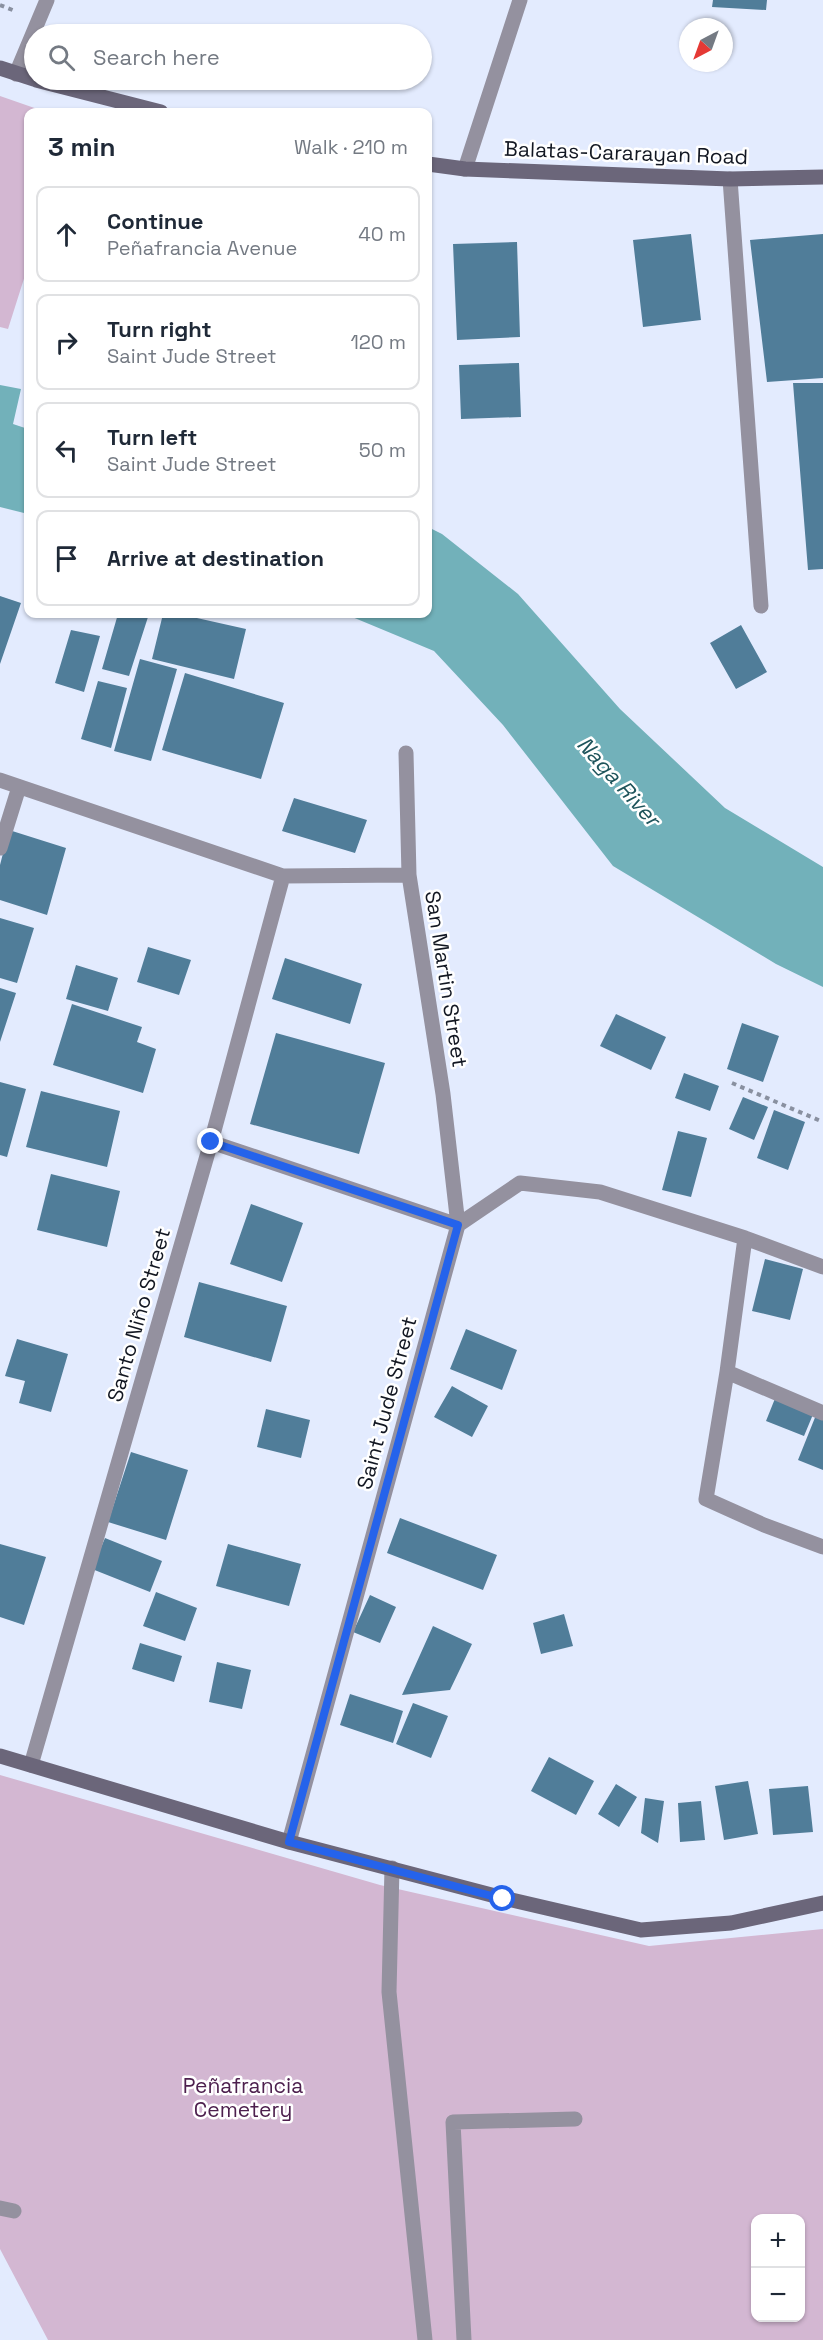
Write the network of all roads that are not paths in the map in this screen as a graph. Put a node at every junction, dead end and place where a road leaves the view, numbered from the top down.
1 (47, 0) edge
2 (520, 0) edge
3 (37, 24) edge
4 (24, 55) edge
5 (0, 68) edge
6 (16, 74) junction
7 (24, 76) edge
8 (77, 90) edge
9 (146, 108) edge
10 (432, 165) edge
11 (465, 170) junction
12 (823, 177) edge
13 (730, 178) junction
14 (761, 606) dead end
15 (406, 753) dead end
16 (0, 780) edge
17 (19, 787) junction
18 (0, 848) edge
19 (409, 875) junction
20 (283, 876) junction
21 (211, 1142) junction
22 (458, 1225) junction
23 (745, 1238) junction
24 (823, 1267) edge
25 (727, 1372) junction
26 (823, 1413) edge
27 (823, 1547) edge
28 (0, 1756) edge
29 (31, 1765) junction
30 (289, 1842) junction
31 (392, 1868) junction
32 (823, 1904) edge
33 (575, 2119) dead end
34 (425, 2340) edge
35 (464, 2340) edge

1 - 3 street
2 - 11 street
4 - 6 street
5 - 6 main road
6 - 7 main road
8 - 9 main road
10 - 11 main road, Balatas-Cararayan Road
11 - 13 main road, Balatas-Cararayan Road
12 - 13 main road, Balatas-Cararayan Road
13 - 14 street
15 - 19 street
16 - 17 street, San Martin Street
17 - 18 street
17 - 20 street, San Martin Street
19 - 20 street, San Martin Street
19 - 22 street, San Martin Street
20 - 21 street, Santo Niño Street
21 - 22 street
21 - 29 street, Santo Niño Street
22 - 23 street
22 - 30 street, Saint Jude Street
23 - 24 street
23 - 25 street
25 - 26 street
25 - 27 street
28 - 29 main road
29 - 30 main road
30 - 31 main road
31 - 32 main road
31 - 34 street
33 - 35 street

